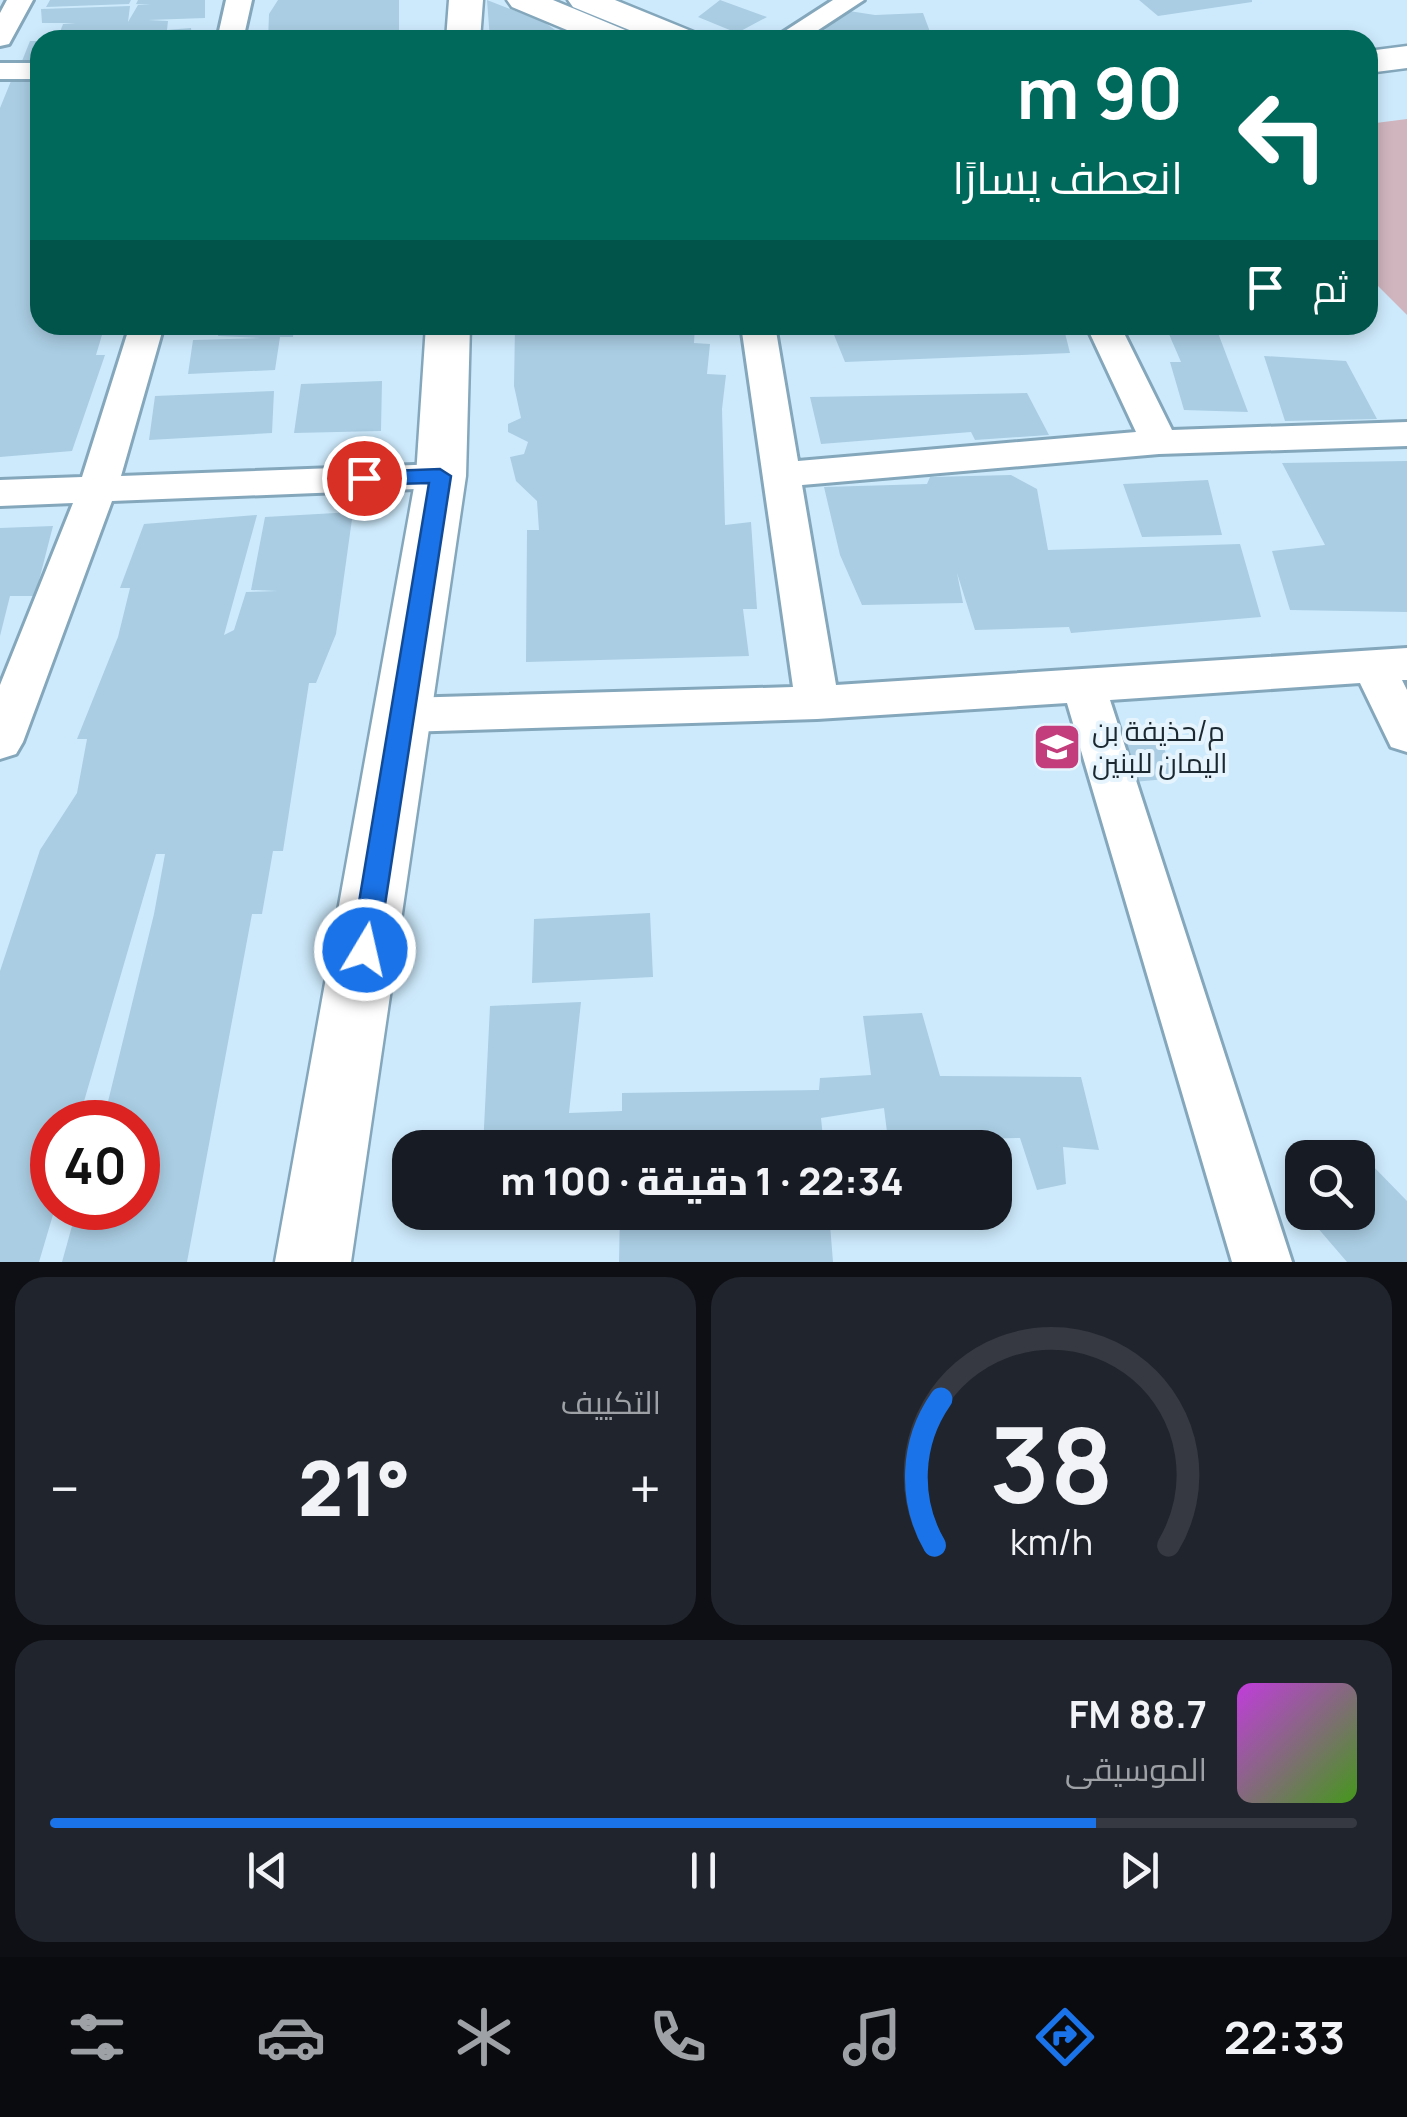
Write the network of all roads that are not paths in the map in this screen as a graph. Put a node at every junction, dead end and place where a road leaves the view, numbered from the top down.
1 (20, 0) edge
2 (239, 0) edge
3 (466, 0) edge
4 (524, 0) edge
5 (585, 0) edge
6 (851, 0) edge
7 (232, 30) edge
8 (464, 30) edge
9 (596, 30) edge
10 (659, 30) edge
11 (801, 30) edge
12 (0, 38) edge
13 (1407, 56) edge
14 (1378, 60) edge
15 (30, 70) edge
16 (0, 71) edge
17 (1407, 80) edge
18 (1378, 84) edge
19 (143, 335) edge
20 (447, 335) edge
21 (760, 335) edge
22 (1109, 335) edge
23 (1407, 434) edge
24 (1159, 442) junction
25 (784, 474) junction
26 (440, 476) junction
27 (98, 488) junction
28 (0, 493) edge
29 (1390, 666) edge
30 (1084, 684) junction
31 (817, 702) junction
32 (404, 716) junction
33 (1407, 735) edge
34 (0, 742) edge
35 (312, 1262) edge
36 (1262, 1262) edge

1 - 12 street
2 - 7 street
3 - 8 street
4 - 9 street
5 - 10 street
6 - 11 street
13 - 14 street
15 - 16 street
17 - 18 street
19 - 27 street
20 - 26 street
21 - 25 street
22 - 24 street
23 - 24 street
24 - 25 street
25 - 31 street
26 - 27 street
26 - 32 street
27 - 28 street
27 - 34 street
29 - 30 street
29 - 33 street
30 - 31 street
30 - 36 street
31 - 32 street
32 - 35 street

